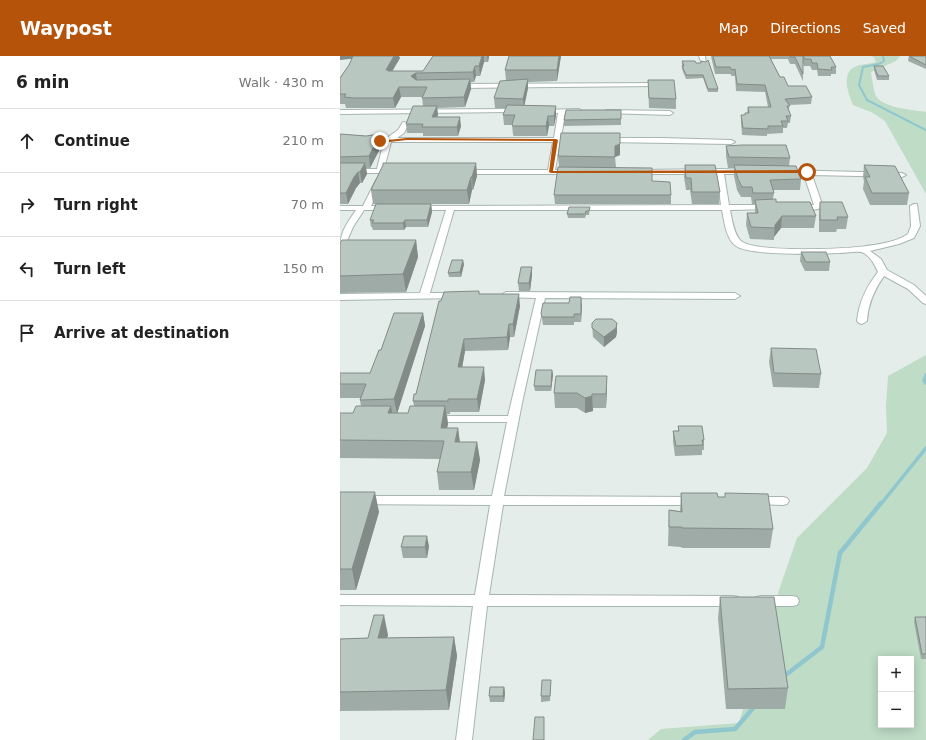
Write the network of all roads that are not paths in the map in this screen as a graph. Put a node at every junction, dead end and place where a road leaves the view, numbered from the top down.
1 (658, 84) edge
2 (448, 86) edge
3 (562, 111) junction
4 (585, 111) edge
5 (340, 112) edge
6 (600, 112) edge
7 (670, 113) dead end
8 (405, 123) edge
9 (389, 140) junction
10 (556, 140) junction
11 (584, 140) edge
12 (598, 140) edge
13 (380, 141) edge
14 (731, 142) dead end
15 (340, 171) edge
16 (378, 171) junction
17 (720, 171) dead end
18 (404, 172) edge
19 (458, 172) edge
20 (551, 172) junction
21 (583, 172) edge
22 (630, 172) edge
23 (757, 172) edge
24 (780, 172) edge
25 (807, 172) junction
26 (902, 176) edge
27 (914, 206) dead end
28 (776, 207) edge
29 (791, 207) edge
30 (340, 208) edge
31 (364, 208) junction
32 (396, 208) edge
33 (412, 208) edge
34 (451, 208) junction
35 (340, 248) edge
36 (864, 250) junction
37 (882, 272) junction
38 (494, 295) edge
39 (541, 295) junction
40 (424, 296) junction
41 (463, 296) edge
42 (735, 296) dead end
43 (340, 297) edge
44 (926, 301) edge
45 (862, 321) dead end
46 (418, 419) edge
47 (513, 419) junction
48 (340, 500) edge
49 (498, 501) junction
50 (704, 501) edge
51 (744, 501) edge
52 (783, 501) dead end
53 (340, 600) edge
54 (481, 601) junction
55 (792, 601) dead end
56 (464, 740) edge

1 - 2 street
3 - 4 street
3 - 5 street
3 - 10 street
6 - 7 street
8 - 9 street
9 - 10 street
9 - 13 street
9 - 16 street
10 - 11 street
10 - 20 street
12 - 14 street
15 - 16 street
16 - 18 street
16 - 31 street
17 - 36 street
19 - 20 street
20 - 21 street
22 - 23 street
24 - 25 street
25 - 26 street
25 - 29 street
27 - 36 street
28 - 34 street
30 - 31 street
31 - 32 street
31 - 35 street
33 - 34 street
34 - 40 street
36 - 37 street
37 - 44 street
37 - 45 street
38 - 39 street
39 - 42 street
39 - 47 street
40 - 41 street
40 - 43 street
46 - 47 street
47 - 49 street
48 - 49 street
49 - 50 street
49 - 54 street
51 - 52 street
53 - 54 street
54 - 55 street
54 - 56 street

